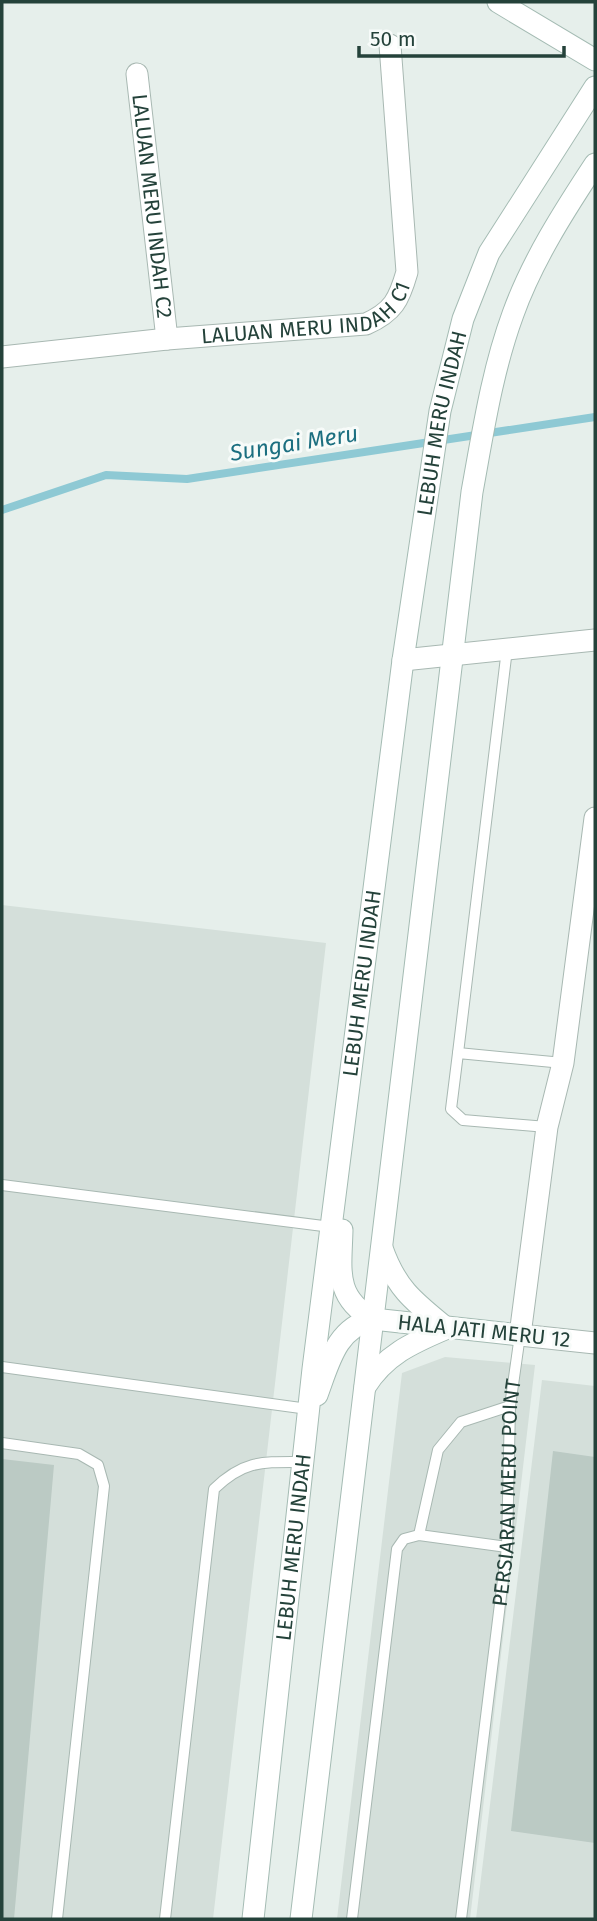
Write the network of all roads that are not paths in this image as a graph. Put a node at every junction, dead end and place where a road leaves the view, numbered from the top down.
1 (498, 2) edge
2 (390, 45) dead end
3 (595, 60) edge
4 (137, 74) dead end
5 (595, 87) edge
6 (595, 164) edge
7 (167, 339) junction
8 (2, 357) edge
9 (595, 640) edge
10 (507, 649) junction
11 (452, 655) junction
12 (403, 660) junction
13 (595, 818) edge
14 (458, 1053) junction
15 (563, 1063) junction
16 (344, 1122) junction
17 (547, 1127) junction
18 (2, 1185) edge
19 (331, 1227) junction
20 (381, 1244) junction
21 (373, 1319) junction
22 (447, 1329) junction
23 (520, 1335) junction
24 (595, 1343) edge
25 (2, 1367) edge
26 (364, 1389) junction
27 (510, 1406) junction
28 (307, 1416) junction
29 (2, 1443) edge
30 (303, 1462) junction
31 (419, 1535) junction
32 (507, 1547) junction
33 (57, 1919) edge
34 (166, 1919) edge
35 (253, 1919) edge
36 (301, 1919) edge
37 (352, 1919) edge
38 (461, 1919) edge

1 - 3 main road
2 - 7 main road, LALUAN MERU INDAH C1
4 - 7 main road, LALUAN MERU INDAH C2
5 - 12 main road, LEBUH MERU INDAH
6 - 11 main road, LEBUH MERU INDAH
7 - 8 main road, LALUAN MERU INDAH C1
9 - 10 main road
10 - 11 main road
10 - 14 lane
11 - 12 main road
11 - 20 main road, LEBUH MERU INDAH
12 - 16 main road, LEBUH MERU INDAH
13 - 15 main road, PERSIARAN MERU POINT
14 - 15 lane
14 - 17 lane
15 - 17 main road, PERSIARAN MERU POINT
16 - 19 main road, LEBUH MERU INDAH
16 - 21 main road
17 - 23 main road, PERSIARAN MERU POINT
18 - 19 lane
19 - 28 main road, LEBUH MERU INDAH
20 - 21 main road, LEBUH MERU INDAH
20 - 22 main road
21 - 22 main road, HALA JATI MERU 12
21 - 26 main road, LEBUH MERU INDAH
21 - 28 main road
22 - 23 main road, HALA JATI MERU 12
22 - 26 main road
23 - 24 main road, HALA JATI MERU 12
23 - 27 lane, PERSIARAN MERU POINT
25 - 28 lane
26 - 36 main road, LEBUH MERU INDAH
27 - 31 lane
27 - 32 lane, PERSIARAN MERU POINT
28 - 30 main road, LEBUH MERU INDAH
29 - 33 lane
30 - 34 lane
30 - 35 main road, LEBUH MERU INDAH
31 - 32 lane
31 - 37 lane
32 - 38 lane, PERSIARAN MERU POINT

